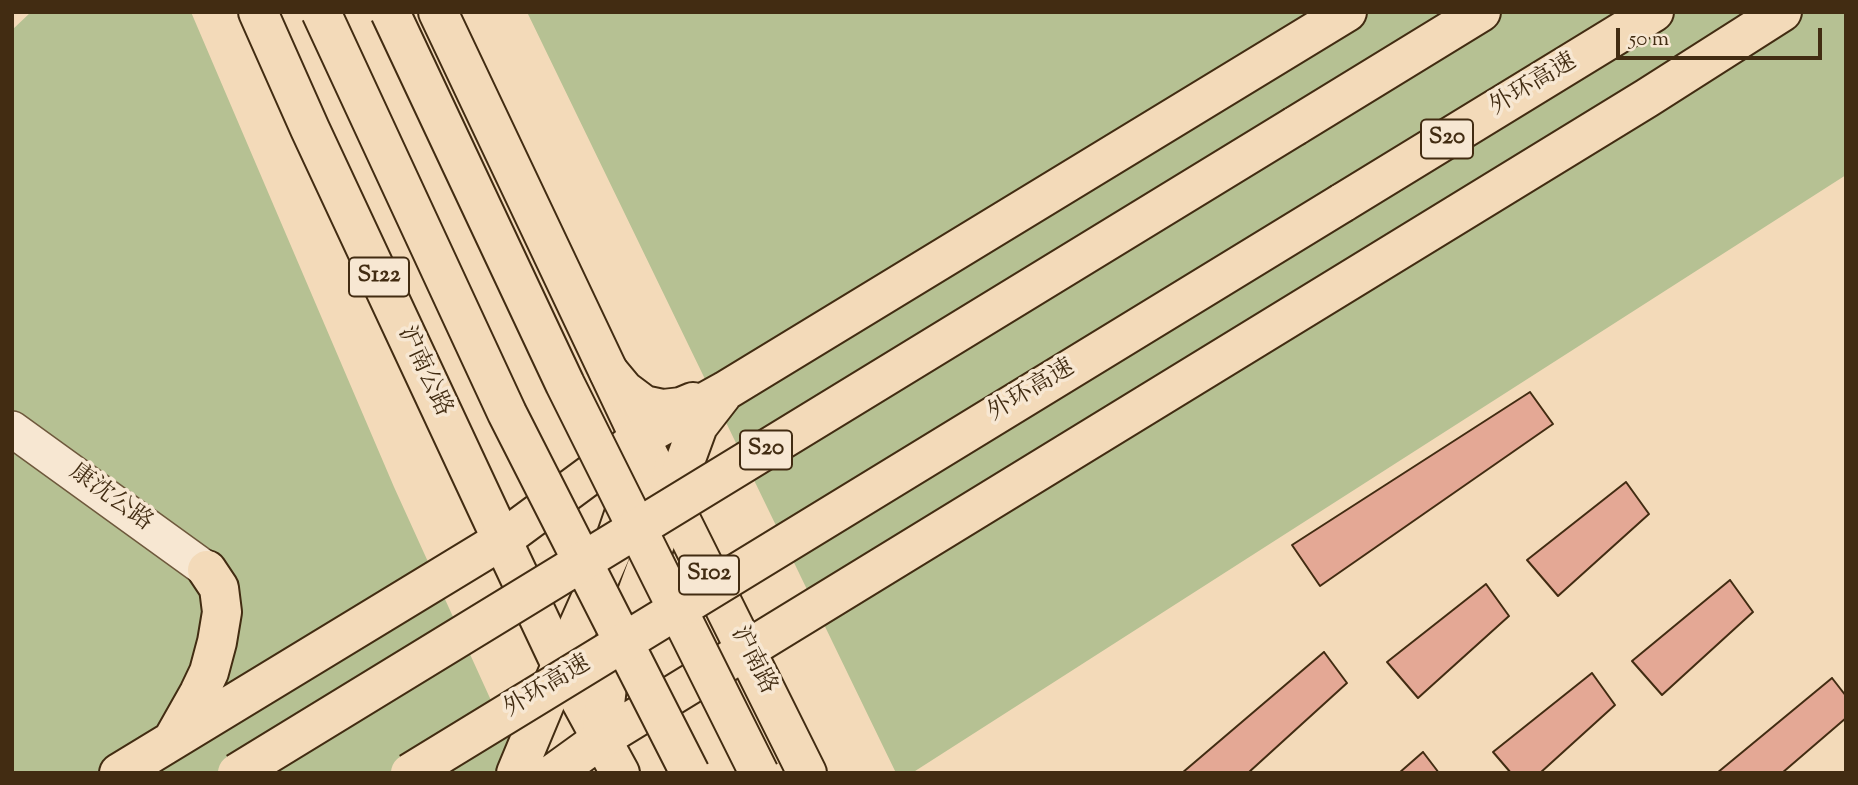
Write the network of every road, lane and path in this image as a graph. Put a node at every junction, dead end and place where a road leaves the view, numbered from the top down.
1 (258, 12) edge
2 (321, 12) edge
3 (390, 12) edge
4 (438, 12) edge
5 (1348, 12) edge
6 (1481, 12) edge
7 (1654, 12) edge
8 (1782, 12) edge
9 (609, 372) junction
10 (724, 391) junction
11 (12, 429) edge
12 (640, 438) junction
13 (670, 500) junction
14 (502, 540) junction
15 (207, 570) joint
16 (747, 650) junction
17 (561, 665) junction
18 (601, 739) junction
19 (172, 741) junction
20 (119, 773) edge
21 (237, 773) edge
22 (410, 773) edge
23 (516, 773) edge
24 (554, 773) edge
25 (620, 773) edge
26 (690, 773) edge
27 (759, 773) edge
28 (807, 773) edge

1 - 14 main road, 沪南公路 / S122
2 - 26 main road, bridge
3 - 27 main road, bridge
4 - 9 main road
5 - 10 main road
6 - 21 main road, S20, bridge
7 - 22 main road, 外环高速 / S20, bridge
8 - 16 main road
9 - 10 main road
9 - 12 main road
10 - 12 main road
10 - 13 main road
11 - 15 street, 康沈公路
12 - 13 main road, 沪南路 / S102
12 - 14 main road
12 - 17 main road
13 - 16 main road, 沪南路 / S102
13 - 18 main road
14 - 17 main road
14 - 19 main road
15 - 19 main road
16 - 18 main road
16 - 28 main road, 沪南路 / S102
17 - 18 main road
17 - 23 main road
18 - 24 main road
18 - 25 main road
19 - 20 main road

